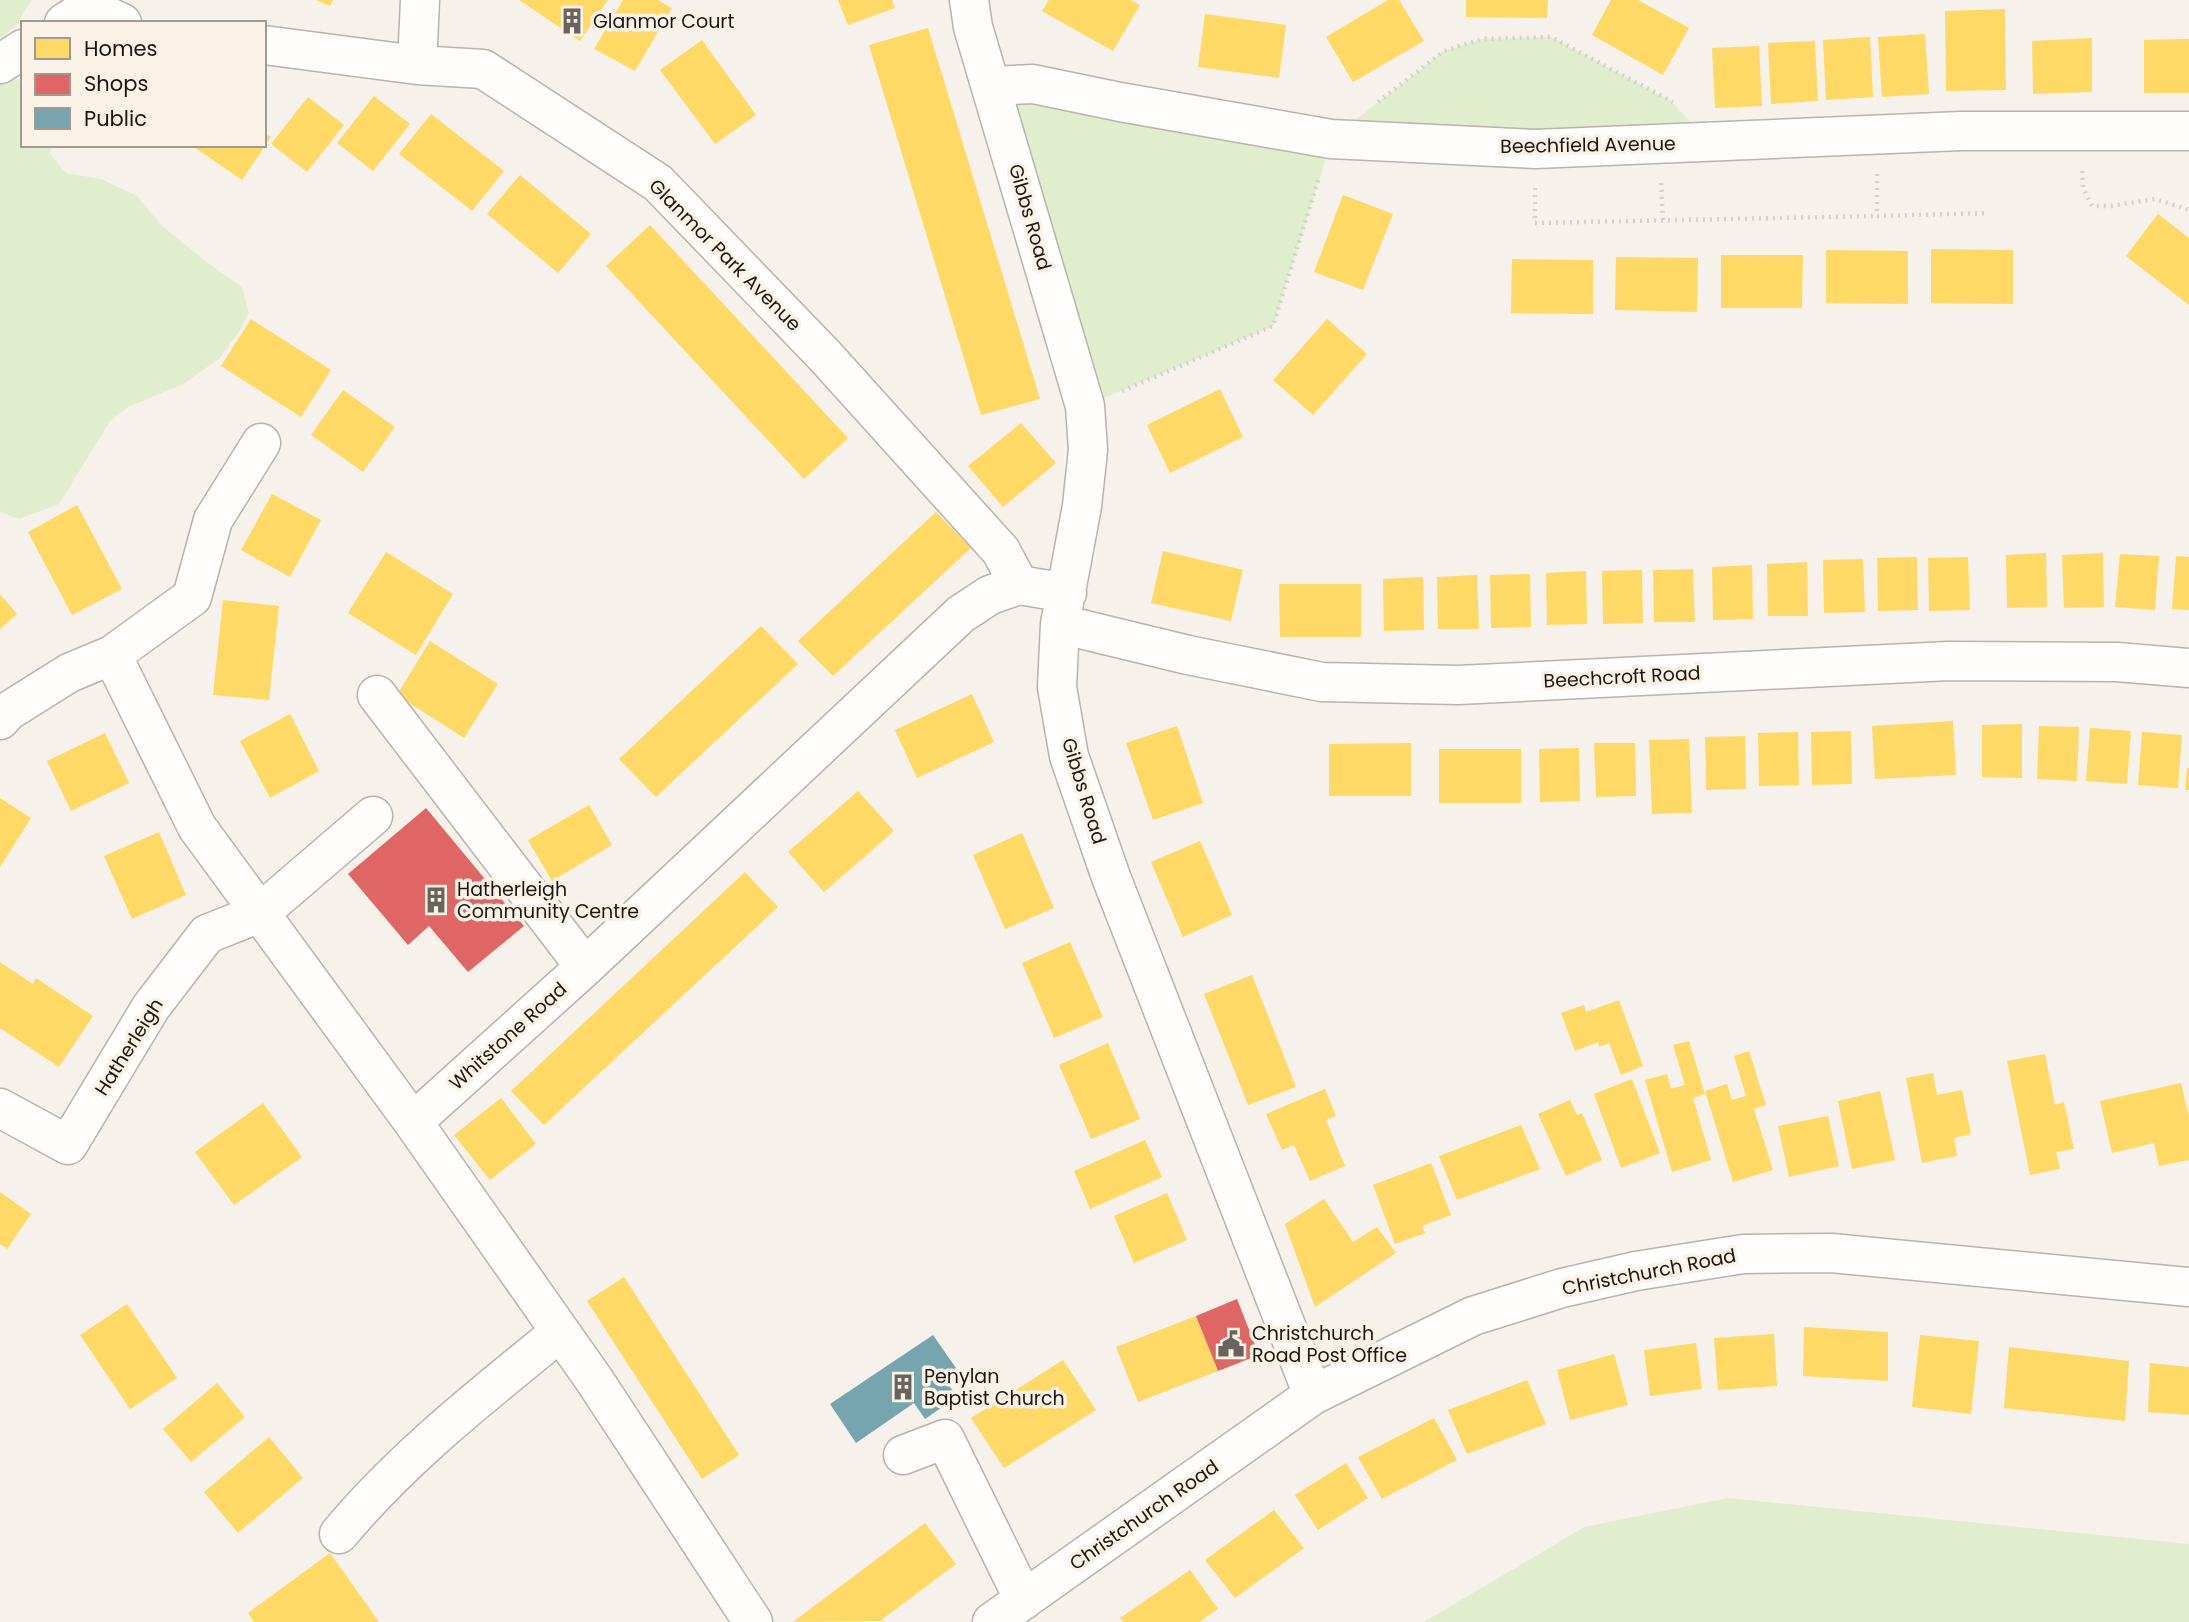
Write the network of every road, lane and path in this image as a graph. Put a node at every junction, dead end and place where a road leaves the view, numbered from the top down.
1 (420, 0) edge
2 (968, 0) edge
3 (266, 45) edge
4 (21, 50) edge
5 (0, 64) edge
6 (417, 65) junction
7 (992, 86) junction
8 (2082, 131) junction
9 (2189, 131) edge
10 (1877, 134) junction
11 (1331, 139) junction
12 (1708, 141) junction
13 (1535, 149) junction
14 (2189, 210) edge
15 (1989, 213) dead end
16 (1877, 216) junction
17 (1085, 406) junction
18 (261, 443) dead end
19 (1018, 585) junction
20 (1064, 608) junction
21 (112, 655) junction
22 (2189, 667) edge
23 (377, 695) dead end
24 (0, 720) edge
25 (373, 816) dead end
26 (260, 914) junction
27 (585, 967) junction
28 (0, 1108) edge
29 (413, 1122) junction
30 (2189, 1287) edge
31 (560, 1332) junction
32 (1313, 1395) junction
33 (903, 1455) dead end
34 (339, 1534) dead end
35 (1024, 1600) junction
36 (753, 1622) edge
37 (992, 1622) edge

1 - 6 street
2 - 7 street, Gibbs Road
3 - 6 street, Glanmor Park Avenue
4 - 5 street
6 - 19 street, Glanmor Park Avenue
7 - 11 street, Beechfield Avenue
7 - 17 street, Gibbs Road
8 - 9 street, Beechfield Avenue
8 - 10 street, Beechfield Avenue
8 - 14 path
10 - 12 street, Beechfield Avenue
10 - 16 path
11 - 12 path
11 - 13 street, Beechfield Avenue
11 - 17 path
12 - 13 street, Beechfield Avenue
13 - 16 path
15 - 16 path
17 - 20 street, Gibbs Road
18 - 21 street
19 - 20 street
19 - 27 street, Whitstone Road
20 - 22 street, Beechcroft Road
20 - 32 street, Gibbs Road
21 - 24 street
21 - 26 street
23 - 27 street
25 - 26 street
26 - 28 street, Hatherleigh
26 - 29 street
27 - 29 street, Whitstone Road
29 - 31 street
30 - 32 street, Christchurch Road
31 - 34 street
31 - 36 street
32 - 35 street, Christchurch Road
33 - 35 street
35 - 37 street, Christchurch Road

